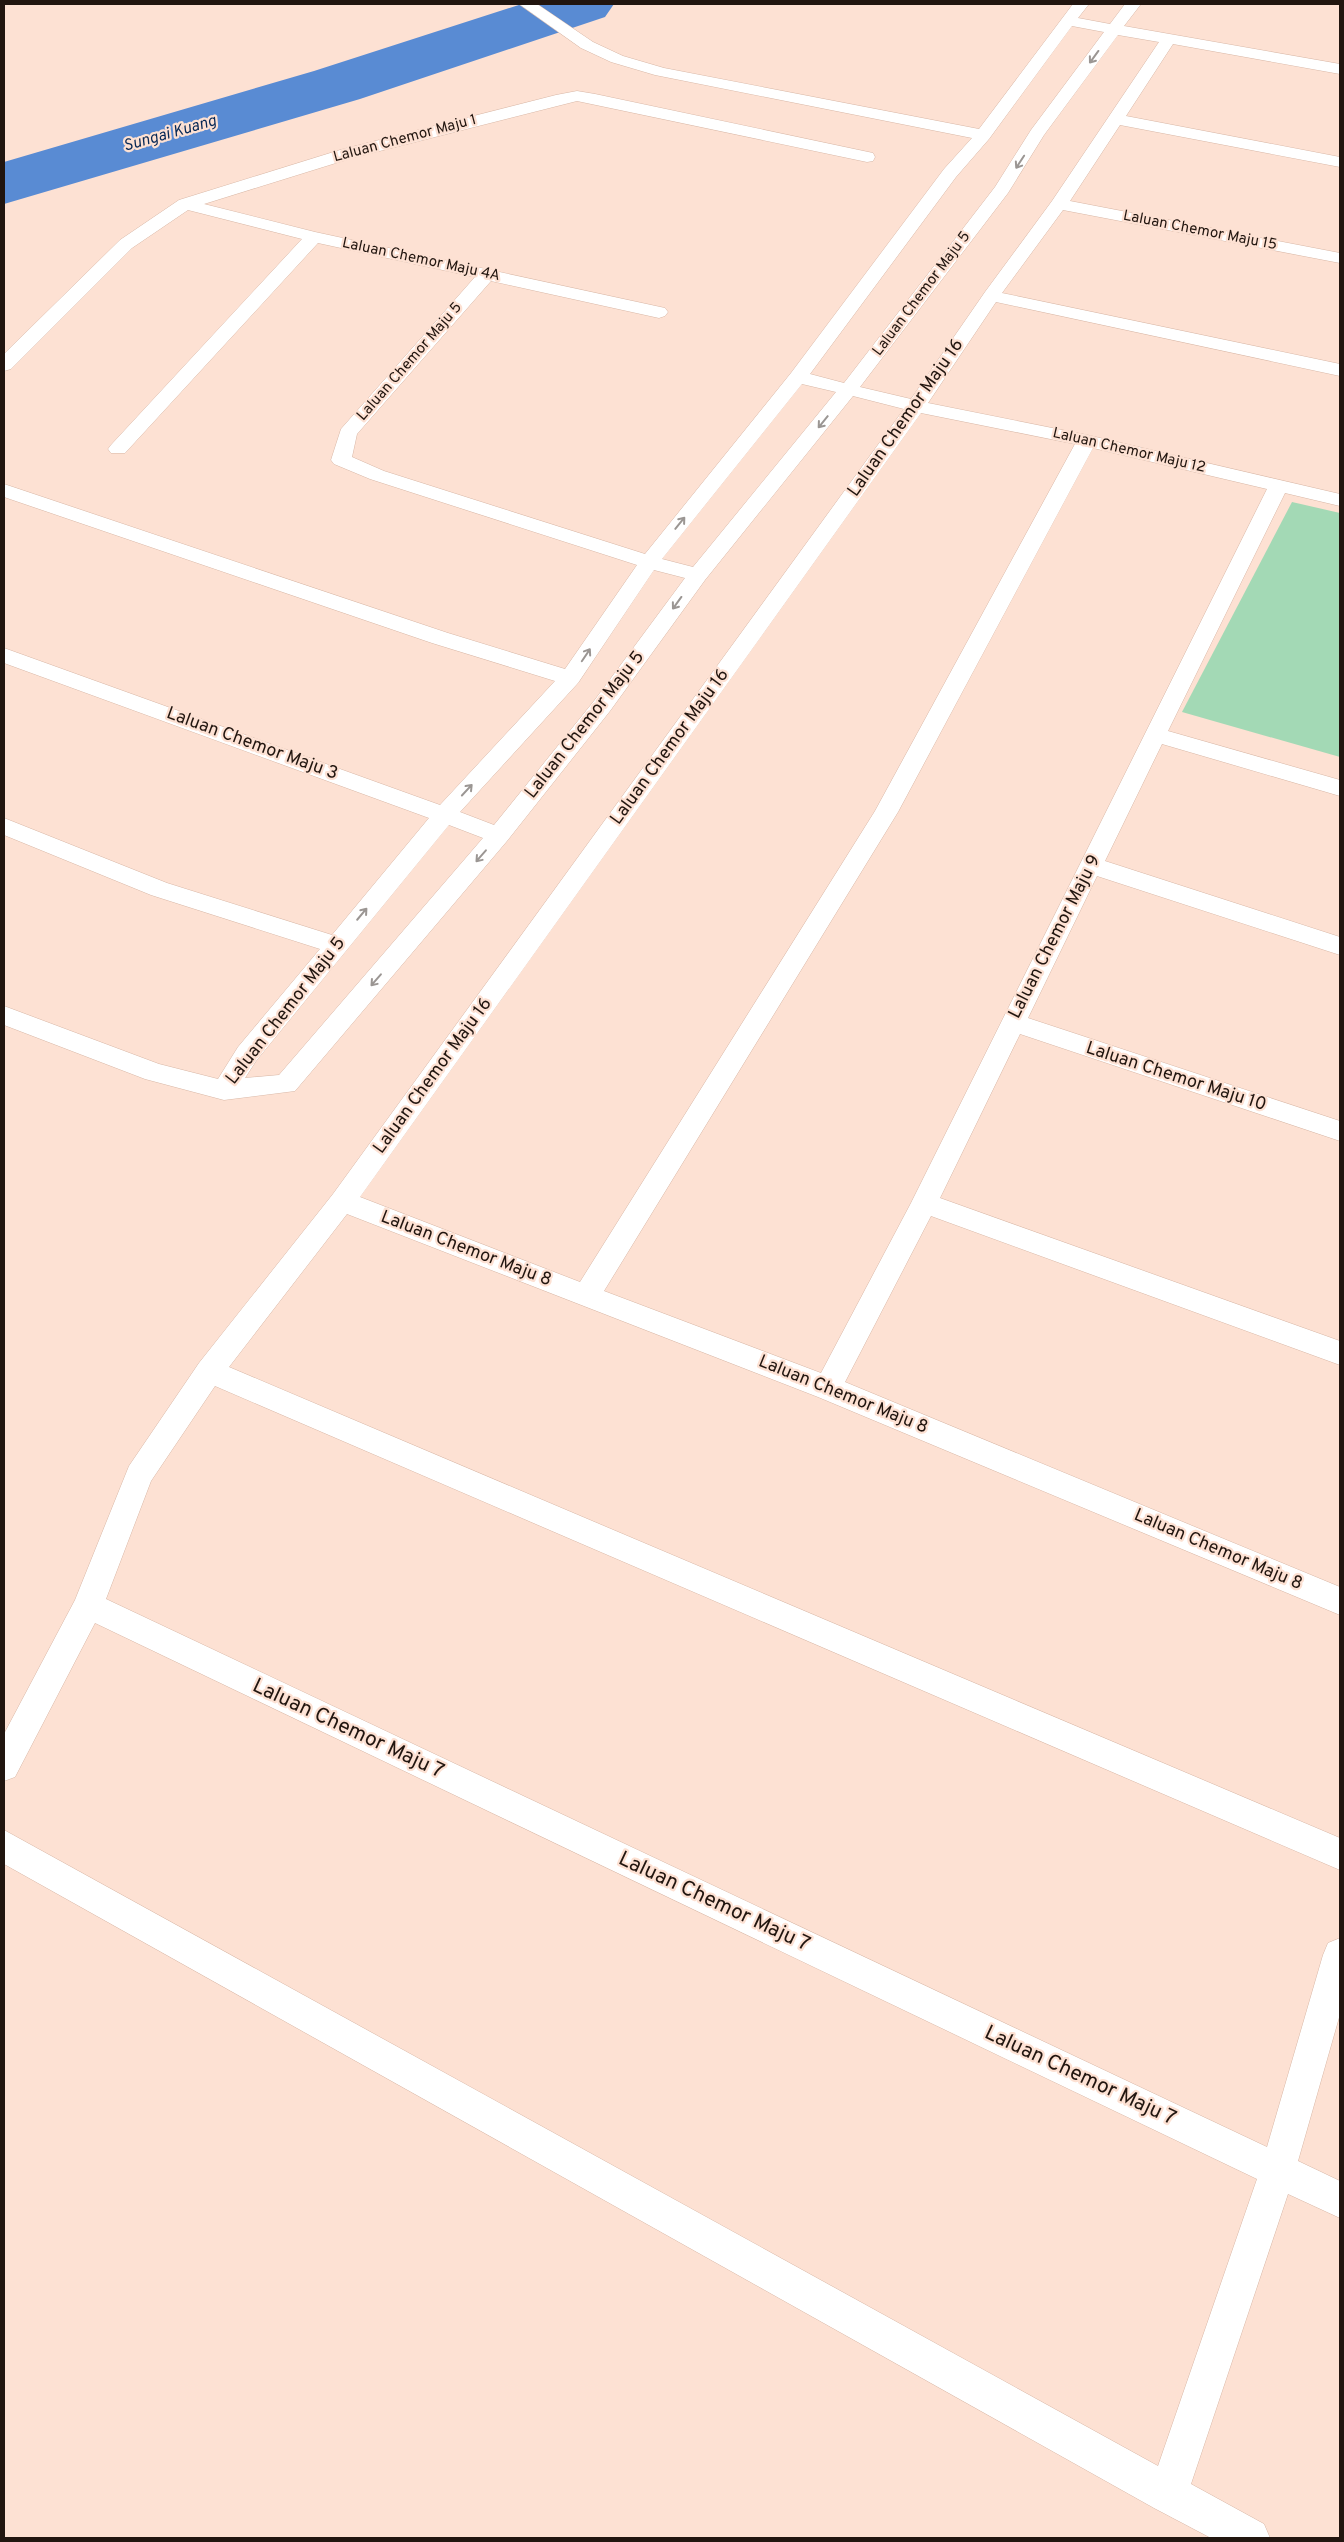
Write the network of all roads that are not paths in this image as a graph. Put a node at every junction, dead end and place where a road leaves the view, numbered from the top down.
1 (527, 4) edge
2 (1081, 4) edge
3 (1133, 4) edge
4 (1068, 21) junction
5 (1115, 29) junction
6 (1169, 39) junction
7 (1340, 69) edge
8 (1116, 119) junction
9 (983, 135) junction
10 (867, 157) dead end
11 (1340, 162) edge
12 (185, 204) junction
13 (1059, 204) junction
14 (314, 237) junction
15 (1340, 258) edge
16 (487, 275) junction
17 (991, 296) junction
18 (659, 312) dead end
19 (4, 365) edge
20 (1340, 370) edge
21 (798, 377) junction
22 (848, 390) junction
23 (916, 406) junction
24 (1087, 441) junction
25 (118, 449) dead end
26 (1278, 486) junction
27 (4, 490) edge
28 (1340, 500) edge
29 (649, 562) junction
30 (698, 575) junction
31 (4, 655) edge
32 (570, 678) junction
33 (1157, 735) junction
34 (1340, 788) edge
35 (445, 814) junction
36 (4, 826) edge
37 (499, 835) junction
38 (1091, 865) junction
39 (337, 945) junction
40 (1340, 946) edge
41 (4, 1015) edge
42 (1012, 1022) junction
43 (224, 1090) junction
44 (1340, 1131) edge
45 (342, 1200) junction
46 (924, 1203) junction
47 (586, 1296) junction
48 (1340, 1353) edge
49 (209, 1371) junction
50 (828, 1388) junction
51 (1340, 1600) edge
52 (88, 1605) junction
53 (4, 1766) edge
54 (4, 1846) edge
55 (1340, 1854) edge
56 (1340, 1955) edge
57 (1278, 2170) junction
58 (1340, 2200) edge
59 (1168, 2494) junction
60 (1250, 2538) edge

1 - 9 street
2 - 4 street, Laluan Chemor Maju 5
3 - 5 street, Laluan Chemor Maju 5
4 - 5 street
4 - 9 street, Laluan Chemor Maju 5
5 - 6 street
5 -> 22 street, Laluan Chemor Maju 5
6 - 7 street
6 - 8 street, Laluan Chemor Maju 16
8 - 11 street
8 - 13 street, Laluan Chemor Maju 16
9 - 21 street, Laluan Chemor Maju 5
10 - 12 street, Laluan Chemor Maju 1
12 - 14 street, Laluan Chemor Maju 4A
12 - 19 street, Laluan Chemor Maju 1
13 - 15 street, Laluan Chemor Maju 15
13 - 17 street, Laluan Chemor Maju 16
14 - 16 street, Laluan Chemor Maju 4A
14 - 25 street
16 - 18 street, Laluan Chemor Maju 4A
16 - 29 street, Laluan Chemor Maju 5
17 - 20 street
17 - 23 street, Laluan Chemor Maju 16
21 - 22 street, Laluan Chemor Maju 12
29 -> 21 street, Laluan Chemor Maju 5
22 - 23 street, Laluan Chemor Maju 12
22 -> 30 street, Laluan Chemor Maju 5
23 - 24 street, Laluan Chemor Maju 12
23 - 45 street, Laluan Chemor Maju 16
24 - 26 street, Laluan Chemor Maju 12
24 - 47 street
26 - 28 street, Laluan Chemor Maju 12
26 - 33 street, Laluan Chemor Maju 9
27 - 32 street
29 - 30 street, Laluan Chemor Maju 5
32 -> 29 street, Laluan Chemor Maju 5
30 -> 37 street, Laluan Chemor Maju 5
31 - 35 street, Laluan Chemor Maju 3
35 -> 32 street, Laluan Chemor Maju 5
33 - 34 street
33 - 38 street, Laluan Chemor Maju 9
35 - 37 street, Laluan Chemor Maju 3
39 -> 35 street, Laluan Chemor Maju 5
36 - 39 street
37 -> 43 street, Laluan Chemor Maju 5
38 - 40 street
38 - 42 street, Laluan Chemor Maju 9
39 - 43 street, Laluan Chemor Maju 5
41 - 43 street
42 - 44 street, Laluan Chemor Maju 10
42 - 46 street, Laluan Chemor Maju 9
45 - 47 street, Laluan Chemor Maju 8
45 - 49 street, Laluan Chemor Maju 16
46 - 48 street
46 - 50 street, Laluan Chemor Maju 9
47 - 50 street, Laluan Chemor Maju 8
49 - 52 street, Laluan Chemor Maju 16
49 - 55 street
50 - 51 street, Laluan Chemor Maju 8
52 - 53 street, Laluan Chemor Maju 16
52 - 57 street, Laluan Chemor Maju 7
54 - 59 street
56 - 57 street
57 - 58 street, Laluan Chemor Maju 7
57 - 59 street
59 - 60 street

